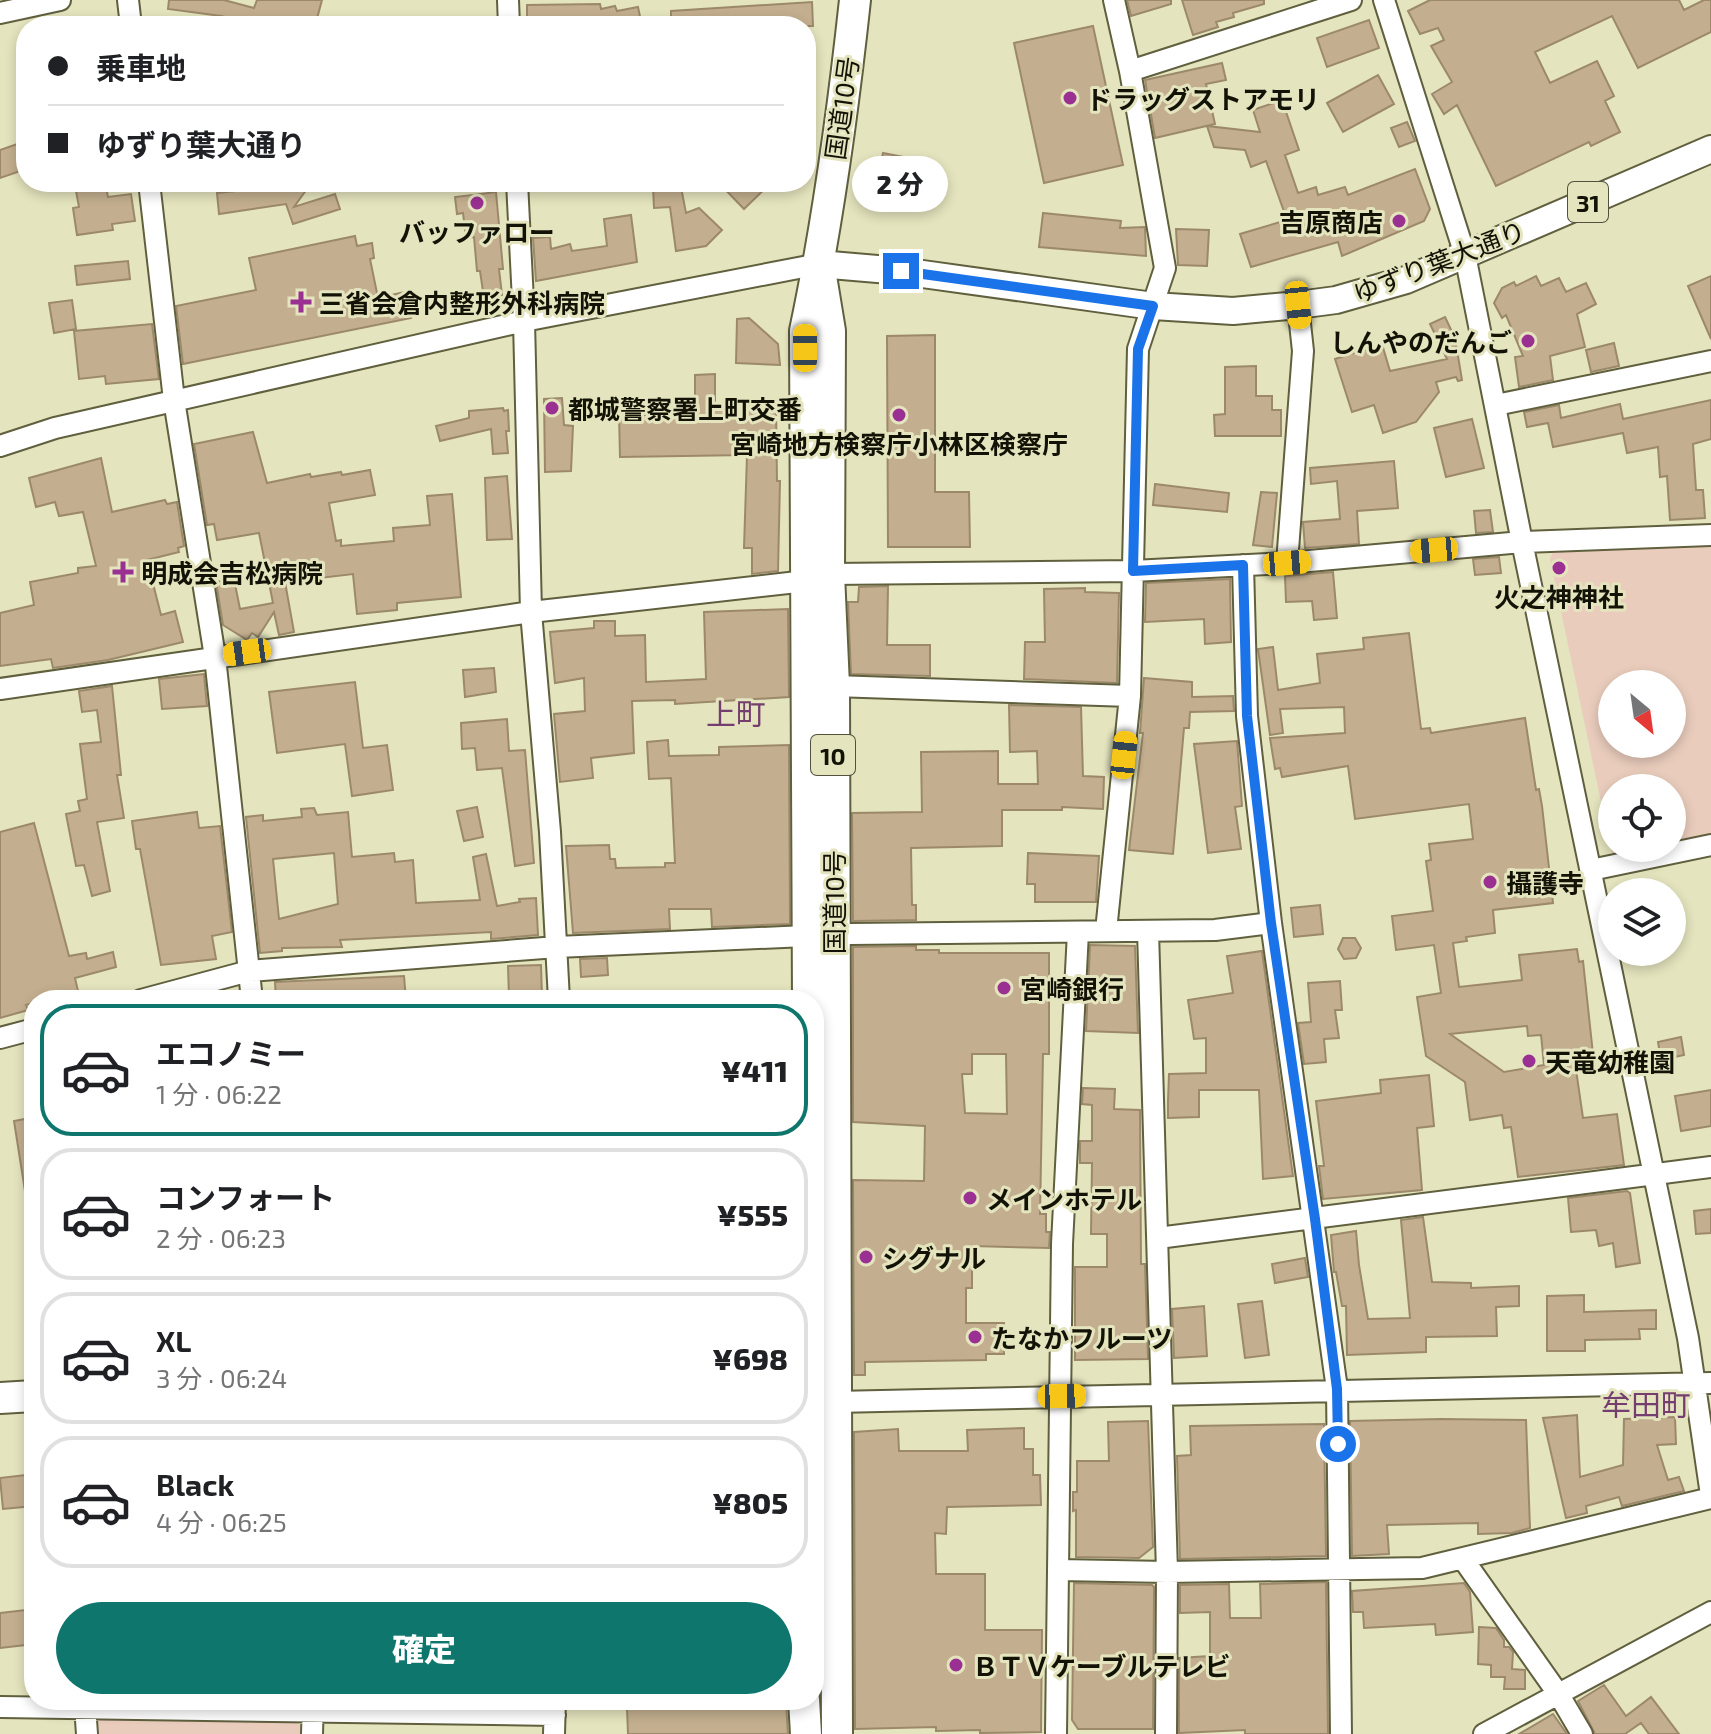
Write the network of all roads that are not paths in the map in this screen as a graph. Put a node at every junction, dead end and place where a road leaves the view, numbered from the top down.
1 (60, 0) edge
2 (855, 0) edge
3 (1114, 0) edge
4 (1351, 0) edge
5 (1384, 0) edge
6 (0, 13) edge
7 (1130, 71) junction
8 (1711, 149) edge
9 (150, 192) edge
10 (518, 192) edge
11 (1465, 255) junction
12 (819, 264) junction
13 (1298, 305) junction
14 (1153, 306) junction
15 (524, 321) junction
16 (1711, 361) edge
17 (174, 400) junction
18 (1496, 405) junction
19 (0, 446) edge
20 (1711, 535) edge
21 (1522, 542) junction
22 (1287, 563) junction
23 (1243, 565) junction
24 (1133, 571) junction
25 (818, 578) junction
26 (531, 612) junction
27 (215, 657) junction
28 (834, 686) junction
29 (0, 689) edge
30 (1130, 696) junction
31 (1711, 845) edge
32 (1591, 870) junction
33 (1271, 923) junction
34 (1106, 931) junction
35 (1148, 931) junction
36 (1078, 932) junction
37 (820, 936) junction
38 (557, 947) junction
39 (249, 971) junction
40 (178, 990) edge
41 (251, 990) edge
42 (559, 990) edge
43 (810, 990) edge
44 (820, 990) edge
45 (24, 1032) edge
46 (0, 1038) edge
47 (1711, 1167) edge
48 (1653, 1175) junction
49 (1315, 1219) junction
50 (1158, 1238) junction
51 (1702, 1383) edge
52 (1337, 1389) junction
53 (1161, 1394) junction
54 (1062, 1396) junction
55 (24, 1397) edge
56 (0, 1398) edge
57 (824, 1402) edge
58 (1711, 1496) edge
59 (1463, 1559) junction
60 (1059, 1570) junction
61 (1341, 1571) junction
62 (1167, 1572) junction
63 (1711, 1612) edge
64 (1559, 1695) junction
65 (0, 1707) edge
66 (24, 1707) edge
67 (85, 1710) edge
68 (313, 1710) edge
69 (423, 1710) edge
70 (805, 1710) edge
71 (555, 1716) edge
72 (87, 1734) edge
73 (312, 1734) edge
74 (806, 1734) edge
75 (837, 1734) edge
76 (1056, 1734) edge
77 (1166, 1734) edge
78 (1341, 1734) edge
79 (1484, 1734) edge
80 (1582, 1734) edge

1 - 6 street
2 - 12 highway, 国道10号 / 10
3 - 7 street
4 - 7 street
5 - 11 street
7 - 14 street
8 - 11 main road, ゆずり葉大通り / 31
9 - 17 street
10 - 15 street
11 - 13 main road, ゆずり葉大通り / 31
11 - 18 street
12 - 14 main road, ゆずり葉大通り / 31
12 - 15 street
12 - 25 highway, 国道10号 / 10
13 - 14 main road, ゆずり葉大通り / 31
13 - 22 street
14 - 24 street
15 - 17 street
15 - 26 street
16 - 18 street
17 - 19 street
17 - 27 street
18 - 21 street
20 - 21 street
21 - 22 street
21 - 32 street
22 - 23 street
23 - 24 street
23 - 33 street
24 - 25 street
24 - 30 street
25 - 26 street
25 - 28 highway, 国道10号 / 10
25 - 37 highway, 国道10号 / 10
26 - 27 street
26 - 38 street
27 - 29 street
27 - 39 street
28 - 30 street
28 - 37 highway, 国道10号 / 10
30 - 34 street
31 - 32 street
32 - 48 street
33 - 35 street
33 - 49 street
34 - 35 street
34 - 36 street
35 - 50 street
36 - 37 street
36 - 54 street
37 - 38 street
37 - 43 highway, 国道10号 / 10
37 - 44 highway, 国道10号 / 10
38 - 39 street
38 - 42 street
39 - 40 street
39 - 41 street
45 - 46 street
47 - 48 street
48 - 49 street
48 - 51 street
49 - 50 street
49 - 52 street
50 - 53 street
51 - 52 street
51 - 58 street
52 - 53 street
52 - 61 street
53 - 54 street
53 - 62 street
54 - 57 street
54 - 60 street
55 - 56 highway
57 - 75 highway, 国道10号 / 10
58 - 59 street
59 - 61 street
59 - 64 street
60 - 62 street
60 - 76 street
61 - 62 street
61 - 78 street
62 - 77 street
63 - 64 street
64 - 79 street
64 - 80 street
65 - 66 street
67 - 72 street
68 - 73 street
69 - 71 street
70 - 74 highway

